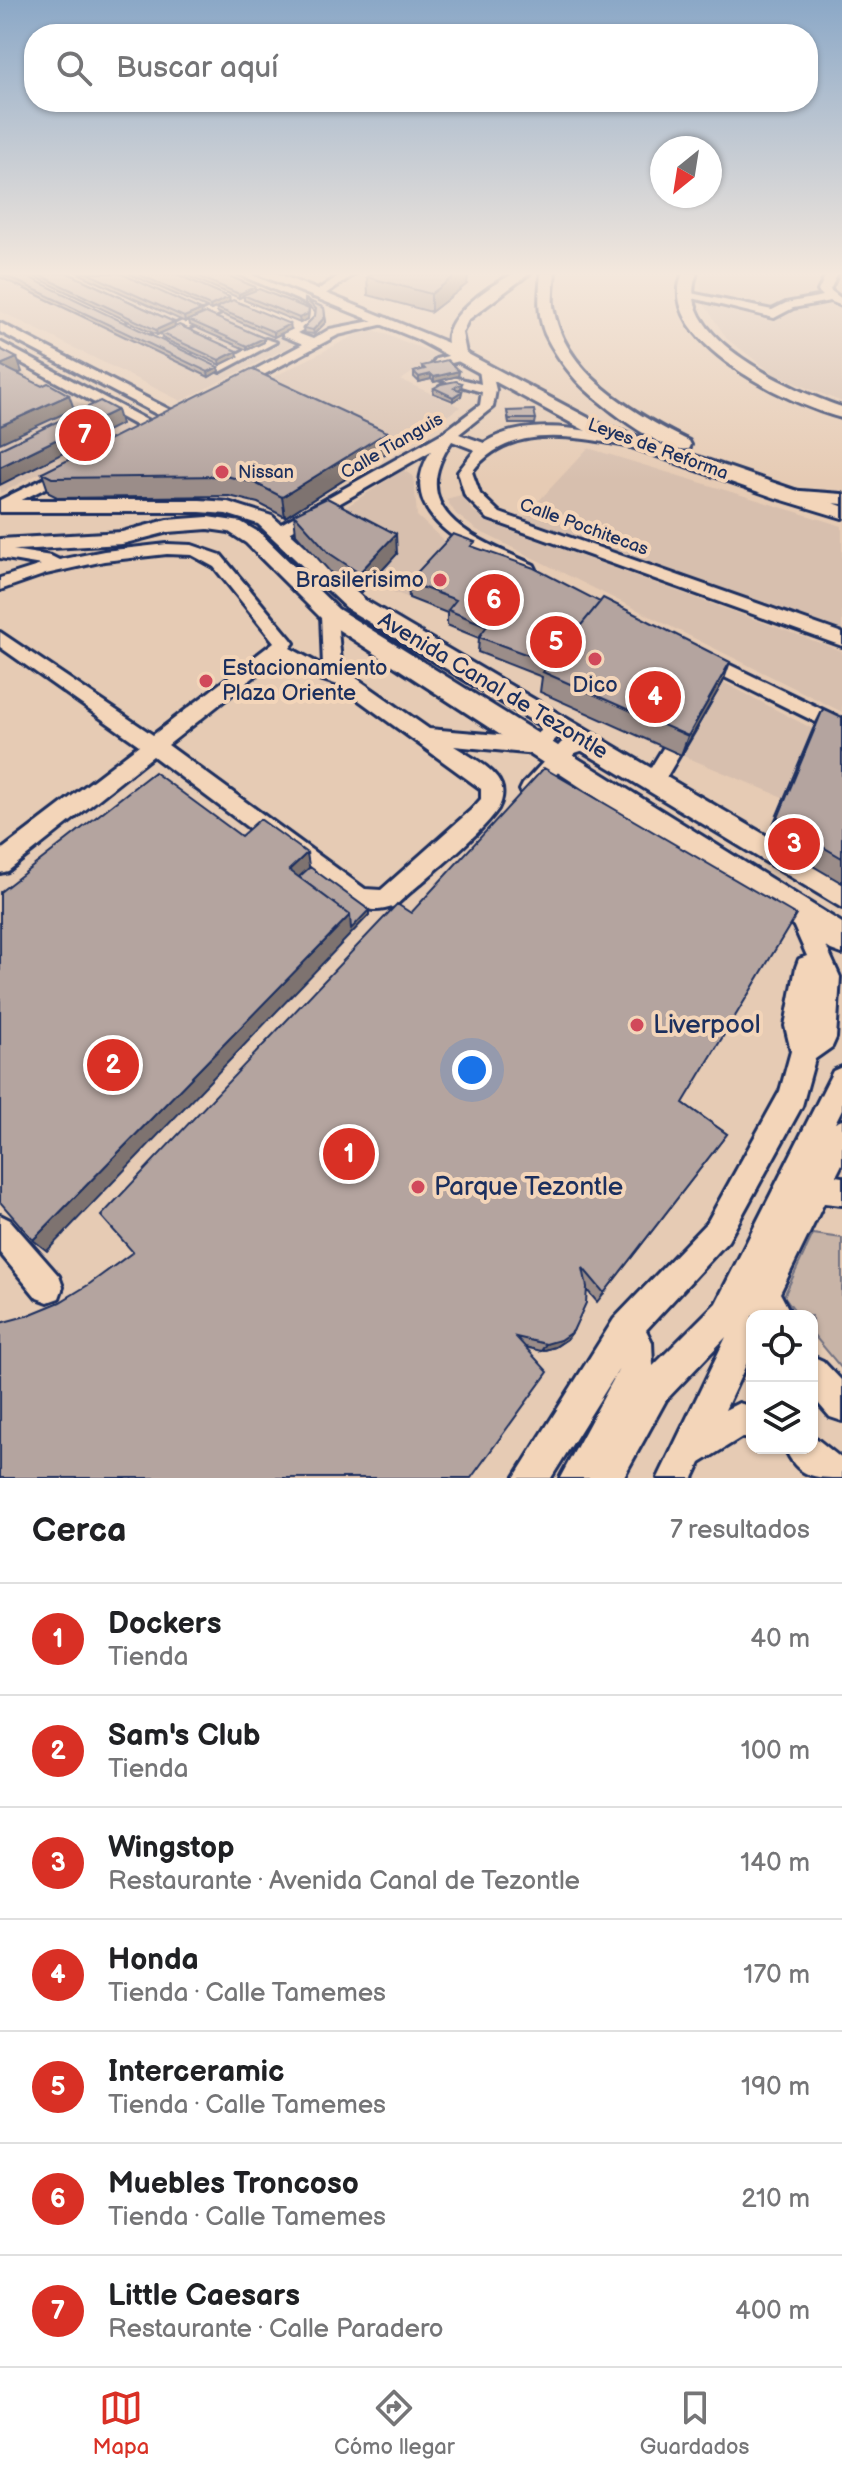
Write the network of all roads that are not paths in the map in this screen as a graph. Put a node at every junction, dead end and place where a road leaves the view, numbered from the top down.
1 (31, 342) edge
2 (165, 342) edge
3 (261, 342) edge
4 (310, 342) edge
5 (318, 342) edge
6 (433, 342) edge
7 (457, 342) edge
8 (557, 342) edge
9 (715, 342) edge
10 (169, 344) edge
11 (315, 344) junction
12 (0, 346) edge
13 (182, 350) edge
14 (231, 350) edge
15 (460, 354) junction
16 (244, 356) junction
17 (273, 366) junction
18 (485, 369) junction
19 (489, 390) junction
20 (223, 392) edge
21 (842, 413) edge
22 (151, 428) junction
23 (137, 435) edge
24 (449, 435) junction
25 (637, 444) junction
26 (486, 449) junction
27 (82, 463) edge
28 (724, 474) junction
29 (783, 494) junction
30 (842, 499) edge
31 (0, 506) edge
32 (842, 512) edge
33 (0, 521) edge
34 (167, 526) junction
35 (280, 531) junction
36 (0, 545) edge
37 (0, 553) edge
38 (64, 563) junction
39 (539, 575) edge
40 (0, 585) edge
41 (330, 614) junction
42 (0, 638) edge
43 (842, 640) edge
44 (680, 646) edge
45 (278, 649) junction
46 (333, 676) junction
47 (699, 706) edge
48 (548, 719) junction
49 (842, 728) edge
50 (424, 736) junction
51 (586, 742) junction
52 (153, 745) junction
53 (536, 746) junction
54 (557, 760) junction
55 (653, 782) junction
56 (475, 849) edge
57 (0, 864) edge
58 (842, 895) edge
59 (800, 913) junction
60 (842, 940) edge
61 (842, 1080) edge
62 (840, 1143) edge
63 (829, 1189) edge
64 (0, 1230) edge
65 (48, 1287) dead end
66 (762, 1310) edge
67 (625, 1330) junction
68 (746, 1340) edge
69 (660, 1367) junction
70 (818, 1379) edge
71 (842, 1405) edge
72 (746, 1422) edge
73 (809, 1454) edge
74 (681, 1464) edge
75 (531, 1478) edge
76 (577, 1478) edge
77 (604, 1478) edge
78 (839, 1478) edge

1 - 22 street
2 - 10 street
3 - 16 street
4 - 11 street
5 - 11 street
6 - 15 main road, Leyes de Reforma
7 - 15 main road
8 - 28 main road
9 - 21 main road
11 - 17 street
12 - 22 street
13 - 16 street
14 - 16 street
15 - 18 main road, Leyes de Reforma
15 - 19 street
16 - 17 street
17 - 20 street
18 - 19 street
18 - 25 main road, Leyes de Reforma
19 - 24 street, Calle Tianguis
22 - 23 street
24 - 26 street
24 - 35 street, Calle Tianguis
24 - 39 street
25 - 26 street
25 - 28 main road, Leyes de Reforma
26 - 43 street, Calle Pochitecas
27 - 31 street
28 - 29 main road, Leyes de Reforma
29 - 30 street
29 - 32 main road, Leyes de Reforma
31 - 35 main road, Avenida Canal de Tezontle
33 - 34 main road, Avenida Canal de Tezontle
34 - 36 main road, Avenida Canal de Tezontle
34 - 41 main road, Avenida Canal de Tezontle
35 - 48 main road, Avenida Canal de Tezontle
37 - 38 street
38 - 40 street
38 - 45 street
41 - 46 street
41 - 53 main road, Avenida Canal de Tezontle
42 - 52 street
44 - 49 street
45 - 46 street
45 - 52 street
46 - 50 street
47 - 55 street
48 - 51 main road, Avenida Canal de Tezontle
48 - 53 street
50 - 52 street
50 - 53 street
51 - 54 street
51 - 55 main road, Avenida Canal de Tezontle
52 - 57 street
53 - 54 main road, Avenida Canal de Tezontle
54 - 56 street
54 - 59 main road, Avenida Canal de Tezontle
55 - 58 main road, Avenida Canal de Tezontle
59 - 60 main road, Avenida Canal de Tezontle
59 - 67 street
61 - 69 street
62 - 63 street
63 - 66 street
64 - 65 street
67 - 69 street
67 - 75 street
68 - 74 street
69 - 76 street
69 - 77 street
70 - 71 street
72 - 74 street
73 - 78 street

